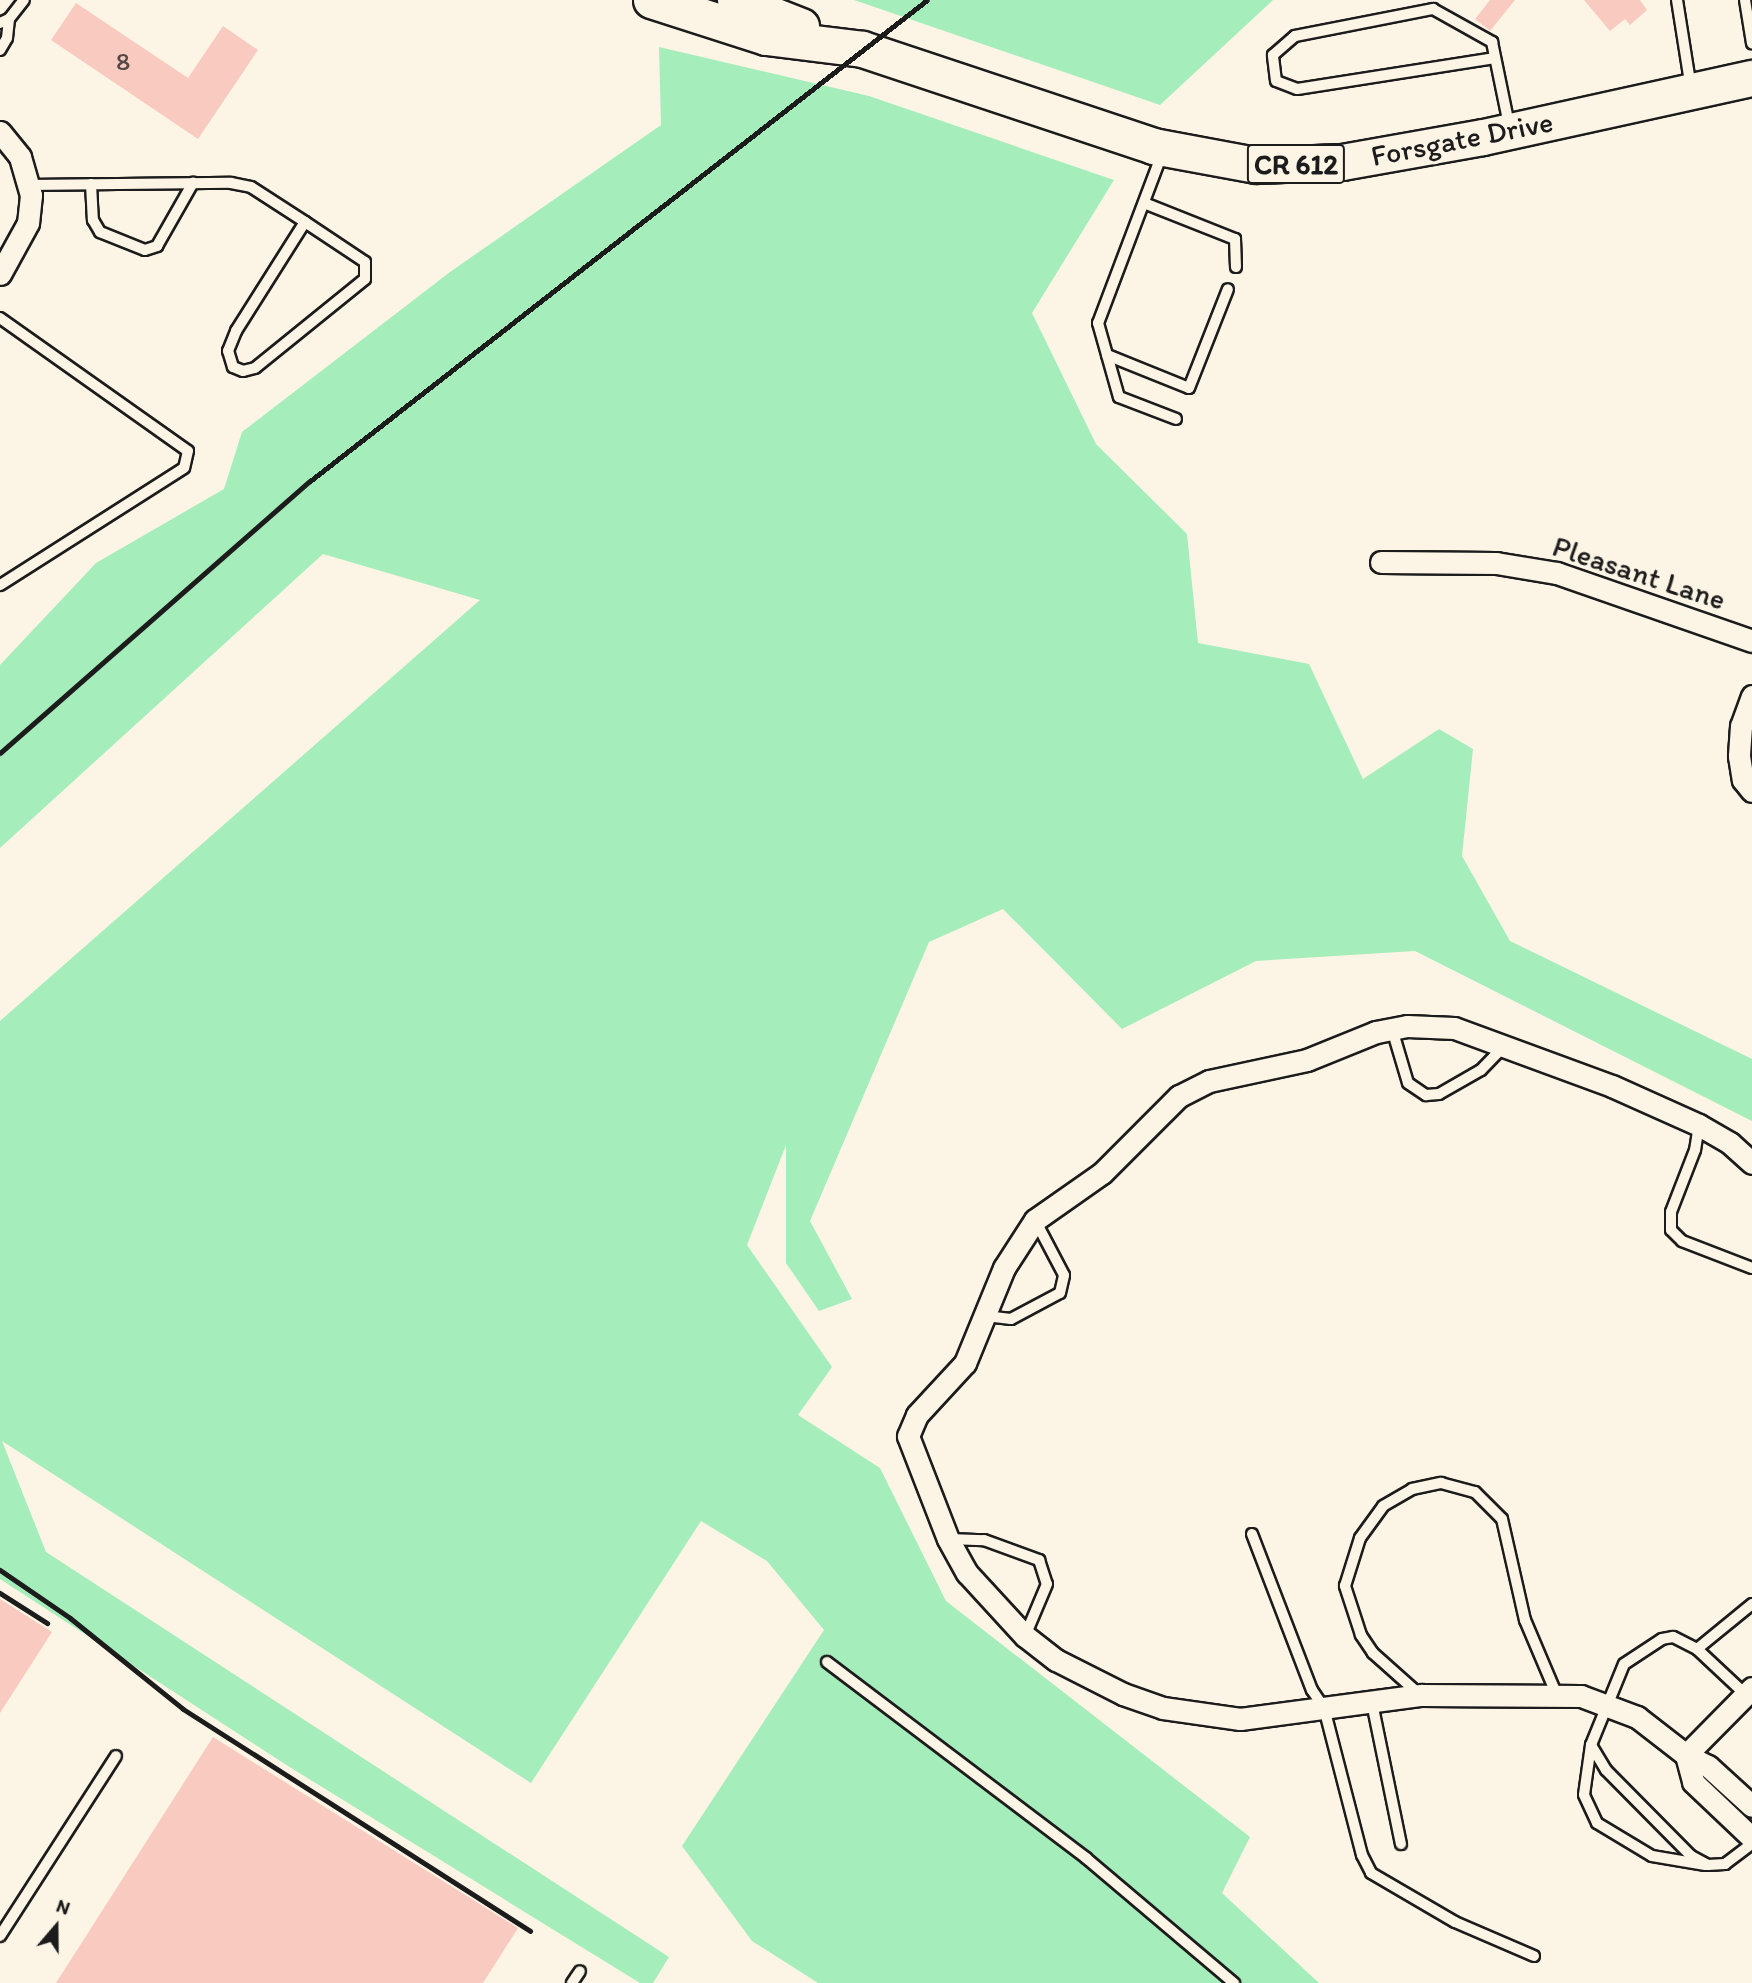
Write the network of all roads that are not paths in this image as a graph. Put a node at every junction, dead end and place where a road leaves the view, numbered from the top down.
1 (24, 0) edge
2 (651, 0) edge
3 (735, 0) edge
4 (1677, 0) edge
5 (1745, 0) edge
6 (5, 21) edge
7 (1752, 43) edge
8 (849, 46) junction
9 (0, 50) edge
10 (1495, 58) junction
11 (1752, 78) edge
12 (1692, 91) junction
13 (1511, 131) junction
14 (0, 132) edge
15 (1165, 148) junction
16 (192, 183) junction
17 (91, 184) junction
18 (28, 185) junction
19 (1144, 203) junction
20 (305, 222) junction
21 (1236, 267) dead end
22 (0, 274) edge
23 (1228, 289) dead end
24 (0, 318) edge
25 (1107, 355) junction
26 (1176, 419) dead end
27 (1381, 562) dead end
28 (0, 585) edge
29 (1752, 641) edge
30 (1752, 695) edge
31 (1752, 791) edge
32 (1392, 1029) junction
33 (1506, 1044) junction
34 (1699, 1125) junction
35 (1752, 1163) edge
36 (1035, 1220) junction
37 (1752, 1268) edge
38 (986, 1316) junction
39 (1252, 1534) dead end
40 (948, 1539) junction
41 (1752, 1604) edge
42 (1025, 1636) junction
43 (1698, 1649) junction
44 (827, 1662) dead end
45 (1748, 1690) edge
46 (1556, 1693) junction
47 (1421, 1695) junction
48 (1372, 1703) junction
49 (1607, 1703) junction
50 (1324, 1708) junction
51 (1591, 1745) junction
52 (1686, 1755) junction
53 (116, 1756) dead end
54 (1752, 1806) edge
55 (1752, 1838) edge
56 (1401, 1844) dead end
57 (1752, 1844) edge
58 (1708, 1865) junction
59 (0, 1936) edge
60 (1534, 1956) dead end
61 (580, 1971) dead end
62 (572, 1983) edge
63 (1234, 1983) edge

1 - 6 lane
2 - 8 main road, Forsgate Drive / CR 612
3 - 8 main road, Forsgate Drive / CR 612
4 - 12 lane
5 - 7 lane
6 - 9 lane
8 - 15 main road, Forsgate Drive / CR 612
10 - 10 lane
10 - 13 lane
11 - 12 main road, Forsgate Drive / CR 612
12 - 13 main road, Forsgate Drive / CR 612
13 - 15 main road, Forsgate Drive / CR 612
14 - 18 street
15 - 19 lane
16 - 17 lane
16 - 17 lane
16 - 20 lane
17 - 18 lane
18 - 22 street
19 - 21 lane
19 - 25 lane
20 - 20 lane
23 - 25 lane
24 - 28 lane
25 - 26 lane
27 - 29 street, Pleasant Lane
30 - 31 street
32 - 33 street
32 - 33 lane
32 - 36 street
33 - 34 street
34 - 35 street
34 - 37 lane
36 - 38 street
36 - 38 lane
38 - 40 street
39 - 50 lane
40 - 42 street
40 - 42 lane
41 - 43 lane
42 - 50 street
43 - 45 lane
43 - 49 lane
44 - 63 lane
45 - 52 street
46 - 47 street
46 - 47 lane
46 - 49 street
47 - 48 street
48 - 50 street
48 - 56 lane
49 - 51 lane
49 - 52 street
50 - 60 lane
51 - 58 lane
51 - 58 lane
52 - 54 street
52 - 55 street
53 - 59 lane
57 - 58 lane
61 - 62 lane

